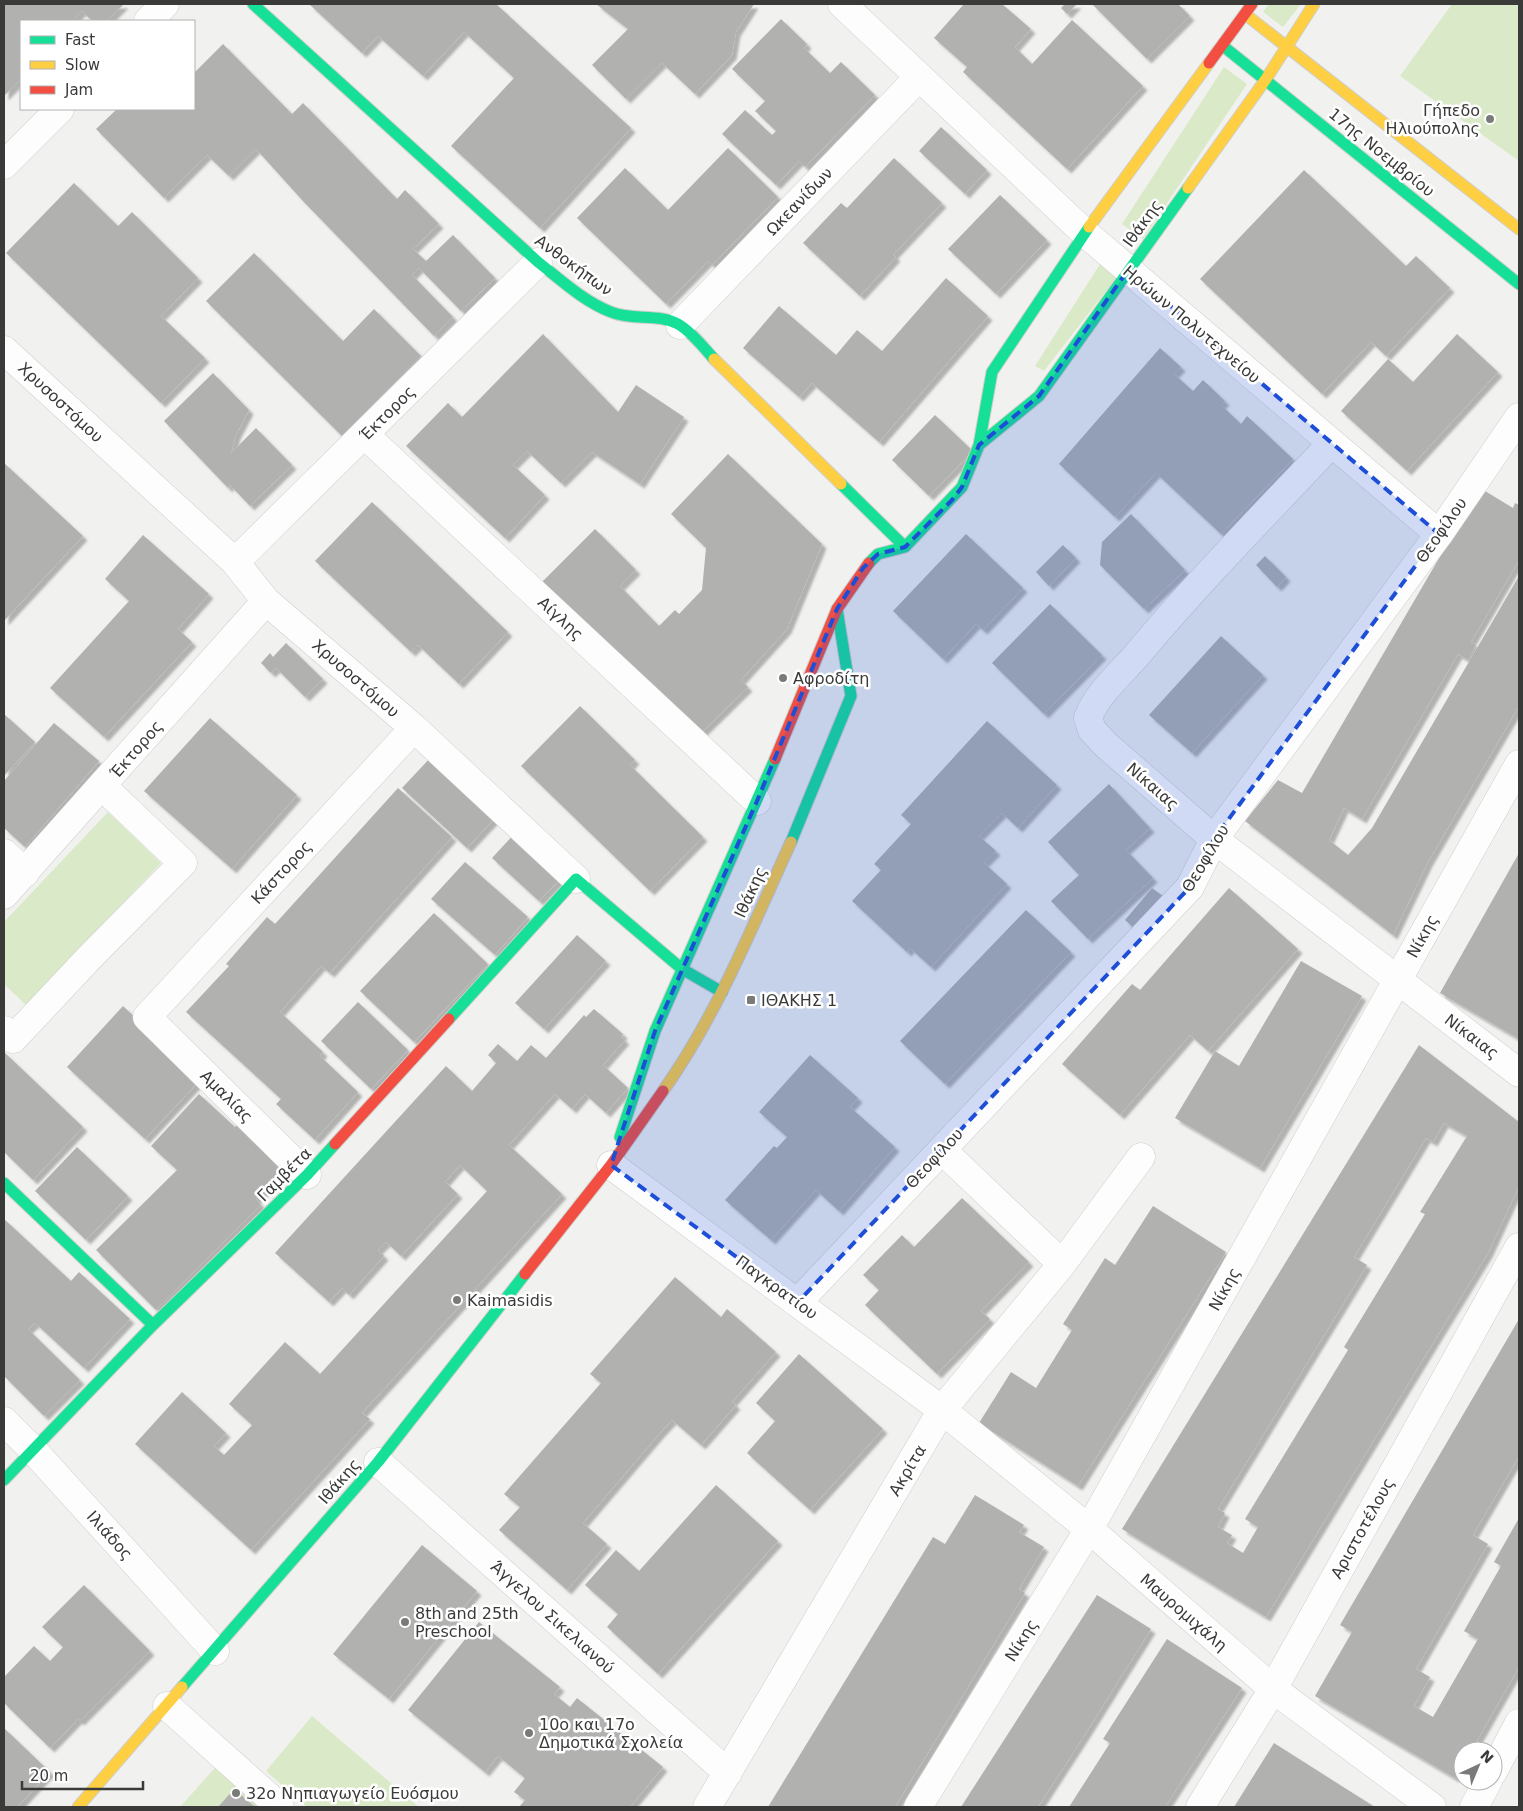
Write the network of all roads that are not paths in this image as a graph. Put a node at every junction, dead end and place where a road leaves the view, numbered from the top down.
1 (165, 4) edge
2 (253, 4) edge
3 (842, 4) edge
4 (1252, 4) edge
5 (1314, 4) edge
6 (1245, 14) junction
7 (149, 20) edge
8 (1287, 45) junction
9 (1223, 46) junction
10 (918, 76) junction
11 (1266, 79) junction
12 (59, 110) edge
13 (4, 165) edge
14 (1519, 229) edge
15 (1085, 234) junction
16 (538, 262) junction
17 (1128, 270) junction
18 (1519, 284) edge
19 (680, 325) junction
20 (4, 350) edge
21 (1519, 417) edge
22 (365, 435) junction
23 (1332, 443) junction
24 (979, 445) junction
25 (1439, 534) junction
26 (905, 547) junction
27 (235, 562) junction
28 (266, 601) junction
29 (837, 609) junction
30 (414, 728) junction
31 (1519, 764) edge
32 (102, 786) junction
33 (757, 801) junction
34 (1214, 839) junction
35 (4, 853) edge
36 (24, 873) junction
37 (576, 879) junction
38 (4, 895) edge
39 (682, 969) junction
40 (1398, 980) junction
41 (722, 992) junction
42 (147, 1017) joint
43 (4, 1030) edge
44 (1519, 1073) edge
45 (942, 1150) junction
46 (1141, 1157) dead end
47 (611, 1165) junction
48 (307, 1175) junction
49 (4, 1183) edge
50 (1519, 1247) edge
51 (1062, 1264) junction
52 (798, 1302) junction
53 (153, 1325) junction
54 (942, 1410) junction
55 (4, 1421) edge
56 (33, 1450) junction
57 (378, 1462) junction
58 (4, 1480) edge
59 (1089, 1529) junction
60 (215, 1651) junction
61 (1273, 1690) junction
62 (167, 1706) junction
63 (1519, 1723) edge
64 (1503, 1753) edge
65 (728, 1773) junction
66 (1483, 1791) edge
67 (78, 1807) edge
68 (280, 1807) edge
69 (707, 1807) edge
70 (918, 1807) edge
71 (1200, 1807) edge
72 (1432, 1807) edge
73 (1474, 1807) edge

1 - 7 street
2 - 16 street, Ανθοκήπων
3 - 10 street, Ηρώων Πολυτεχνείου
4 - 6 street, Ιθάκης
5 - 8 street, Ιθάκης
6 - 8 street, 17ης Νοεμβρίου
6 - 9 street, Ιθάκης
8 - 11 street, Ιθάκης
8 - 14 street, 17ης Νοεμβρίου
9 - 11 street, 17ης Νοεμβρίου
9 - 15 street, Ιθάκης
10 - 15 street, Ηρώων Πολυτεχνείου
10 - 19 street, Ωκεανίδων
11 - 17 street, Ιθάκης
11 - 18 street, 17ης Νοεμβρίου
12 - 13 street
15 - 17 street, Ηρώων Πολυτεχνείου
15 - 24 street, Ιθάκης
16 - 19 street, Ανθοκήπων
16 - 22 street, Έκτορος
17 - 23 street, Ηρώων Πολυτεχνείου
17 - 24 street, Ιθάκης
19 - 26 street, Ανθοκήπων
20 - 27 street, Χρυσοστόμου
21 - 25 street, Θεοφίλου
22 - 27 street, Έκτορος
22 - 33 street, Αίγλης
23 - 25 street, Ηρώων Πολυτεχνείου
23 - 34 street, Νίκαιας
24 - 26 street, Ιθάκης
25 - 34 street, Θεοφίλου
26 - 29 street, Ιθάκης
27 - 28 street, Χρυσοστόμου
28 - 30 street, Χρυσοστόμου
28 - 32 street, Έκτορος
29 - 33 street, Ιθάκης
29 - 41 street, Ιθάκης
30 - 37 street, Χρυσοστόμου
30 - 42 street, Κάστορος
31 - 40 street, Νίκης
32 - 36 street, Έκτορος
32 - 43 street
33 - 39 street, Ιθάκης
34 - 40 street, Νίκαιας
34 - 45 street, Θεοφίλου
35 - 36 street
36 - 38 street, Έκτορος
37 - 39 street, Χρυσοστόμου
37 - 48 street, Γαμβέτα
39 - 41 street, Χρυσοστόμου
39 - 47 street, Ιθάκης
40 - 44 street, Νίκαιας
40 - 59 street, Νίκης
41 - 47 street, Ιθάκης
42 - 48 street, Αμαλίας
45 - 51 street
45 - 52 street, Θεοφίλου
46 - 51 street, Ακρίτα
47 - 52 street, Παγκρατίου
47 - 57 street, Ιθάκης
48 - 53 street, Γαμβέτα
49 - 53 street
50 - 61 street, Αριστοτέλους
51 - 54 street, Ακρίτα
52 - 54 street, Παγκρατίου
53 - 56 street, Γαμβέτα
54 - 59 street, Μαυρομιχάλη
54 - 65 street, Ακρίτα
55 - 56 street, Ιλιάδος
56 - 58 street, Γαμβέτα
56 - 60 street, Ιλιάδος
57 - 60 street, Ιθάκης
57 - 65 street, Άγγελου Σικελιανού
59 - 61 street, Μαυρομιχάλη
59 - 70 street, Νίκης
60 - 62 street, Ιθάκης
61 - 71 street, Αριστοτέλους
61 - 72 street, Μαυρομιχάλη
62 - 67 street, Ιθάκης
62 - 68 street
63 - 64 street
65 - 69 street, Ακρίτα
66 - 73 street

